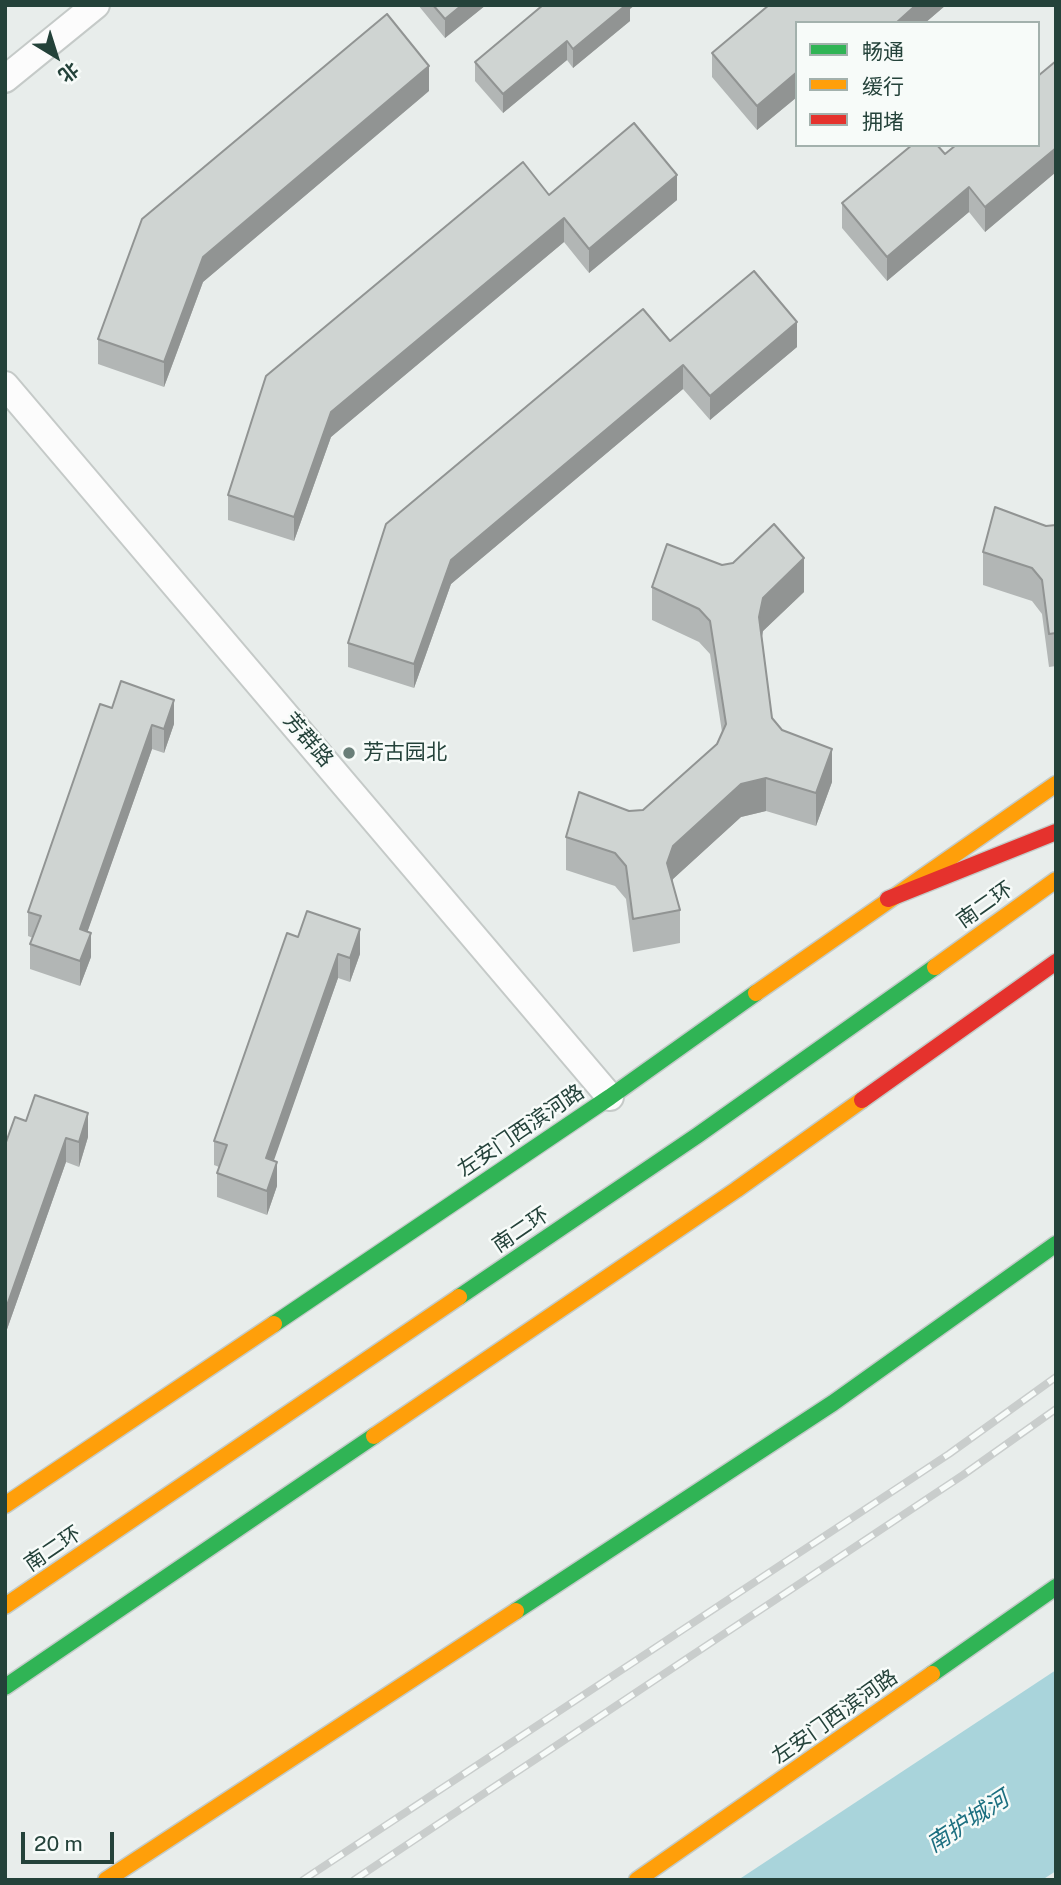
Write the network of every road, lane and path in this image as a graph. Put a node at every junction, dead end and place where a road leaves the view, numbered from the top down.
1 (96, 5) edge
2 (5, 79) edge
3 (5, 385) edge
4 (1056, 784) edge
5 (1056, 832) edge
6 (1056, 880) edge
7 (888, 899) junction
8 (1056, 962) edge
9 (610, 1097) junction
10 (1056, 1244) edge
11 (5, 1505) edge
12 (54, 1573) junction
13 (1056, 1587) edge
14 (5, 1590) edge
15 (5, 1606) edge
16 (5, 1687) edge
17 (106, 1880) edge
18 (637, 1880) edge

1 - 2 street
3 - 9 street, 芳群路
4 - 7 main road, 左安门西滨河路
5 - 7 main road
6 - 12 main road, 南二环
7 - 9 main road, 左安门西滨河路
8 - 16 main road
9 - 11 main road, 左安门西滨河路
10 - 17 main road
12 - 14 main road
12 - 15 main road, 南二环
13 - 18 main road, 左安门西滨河路

